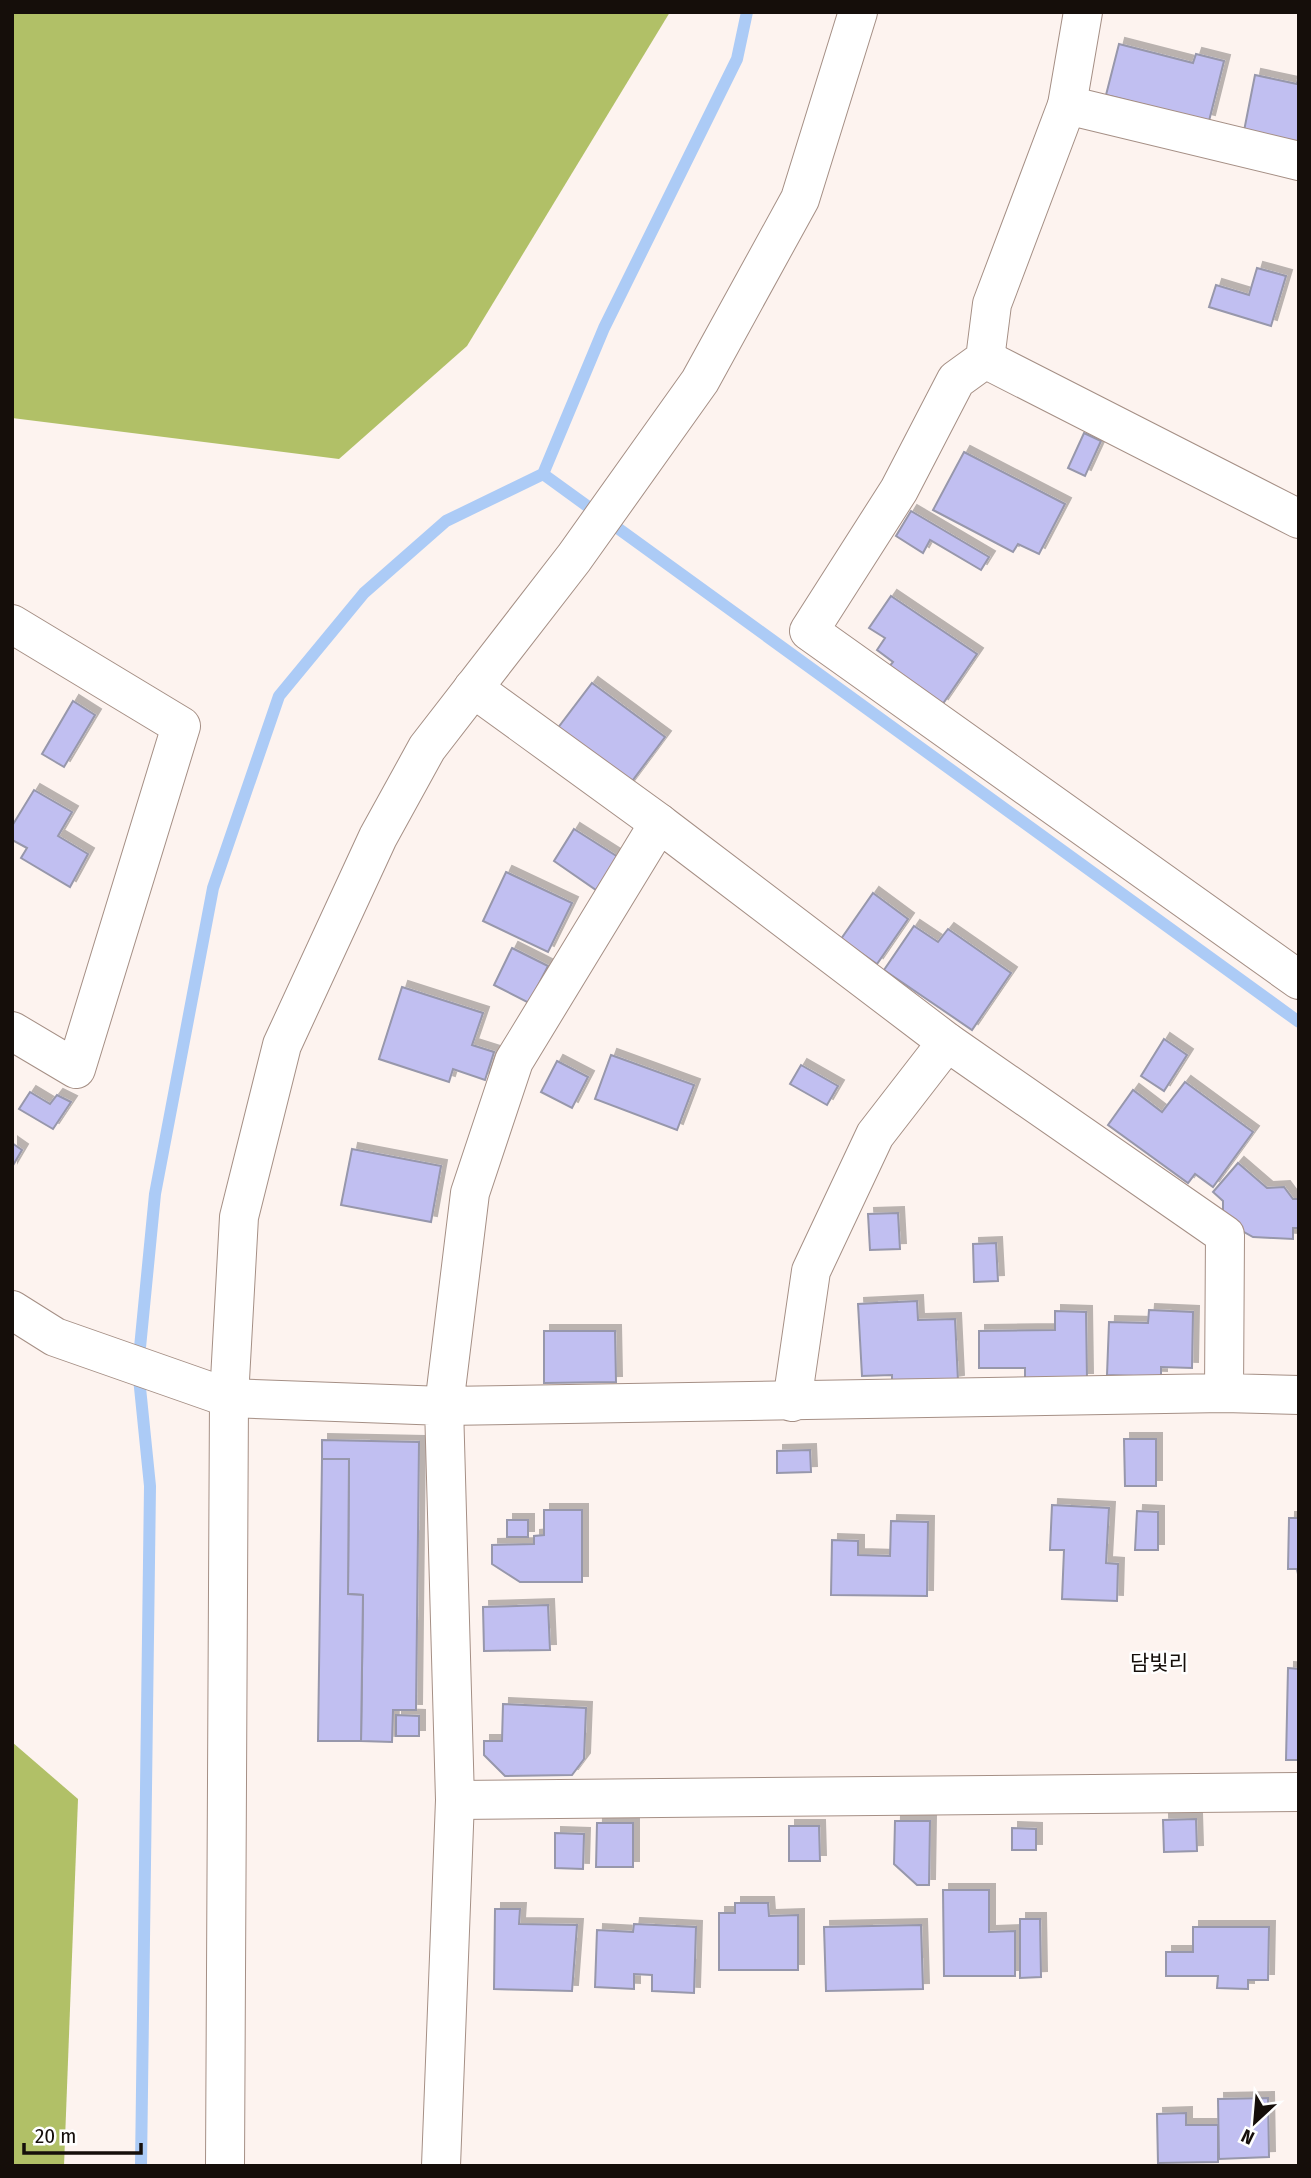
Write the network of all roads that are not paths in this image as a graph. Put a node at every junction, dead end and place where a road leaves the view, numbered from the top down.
1 (858, 12) edge
2 (1083, 12) edge
3 (1067, 105) junction
4 (1299, 162) edge
5 (985, 359) junction
6 (1299, 519) edge
7 (12, 624) edge
8 (473, 688) junction
9 (659, 823) junction
10 (1299, 980) edge
11 (12, 1031) edge
12 (947, 1042) junction
13 (12, 1310) edge
14 (212, 1393) junction
15 (1224, 1393) junction
16 (1299, 1395) edge
17 (792, 1402) junction
18 (444, 1406) junction
19 (1299, 1792) edge
20 (455, 1800) junction
21 (225, 2166) edge
22 (441, 2166) edge

1 - 8 street
2 - 3 street
3 - 4 street
3 - 5 street
5 - 6 street
5 - 10 street
7 - 11 street
8 - 9 street
8 - 14 street
9 - 12 street
9 - 18 street
12 - 15 street
12 - 17 street
13 - 14 street
14 - 18 street
14 - 21 street
15 - 16 street
15 - 17 street
17 - 18 street
18 - 20 street
19 - 20 street
20 - 22 street

